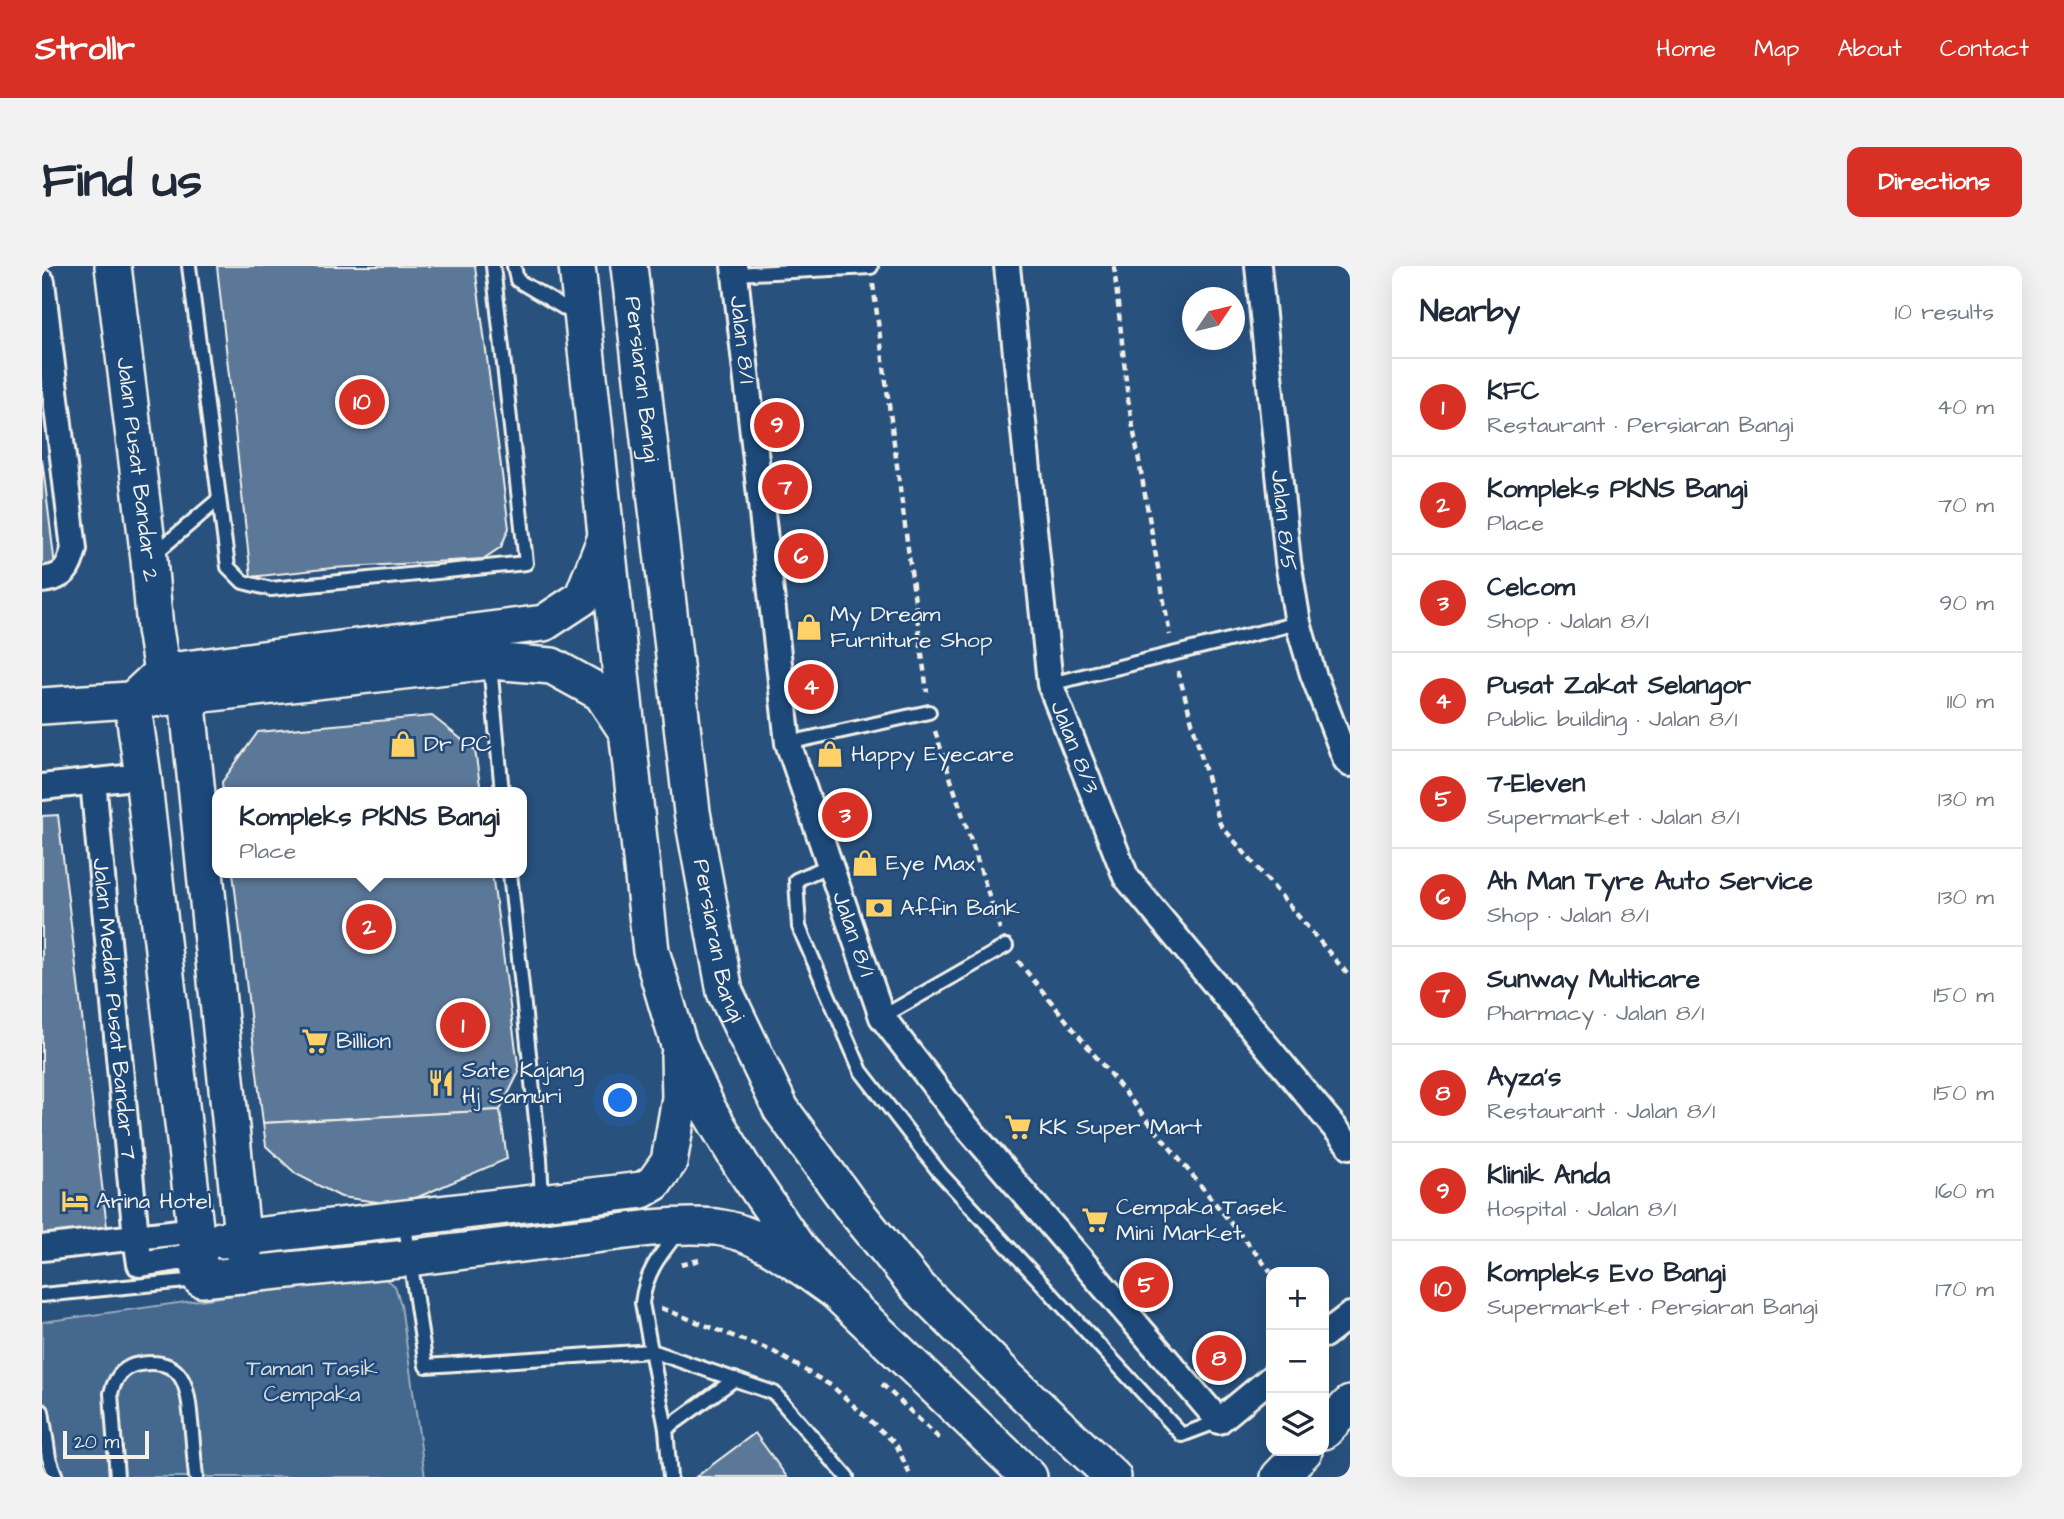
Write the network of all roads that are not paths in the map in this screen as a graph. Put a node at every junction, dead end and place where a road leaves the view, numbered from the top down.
1 (113, 266) edge
2 (189, 266) edge
3 (493, 266) edge
4 (514, 266) edge
5 (577, 266) edge
6 (629, 266) edge
7 (1007, 266) edge
8 (1258, 266) edge
9 (871, 267) edge
10 (734, 270) edge
11 (42, 282) edge
12 (582, 319) junction
13 (219, 499) junction
14 (606, 537) junction
15 (149, 559) junction
16 (42, 580) edge
17 (1298, 622) junction
18 (490, 661) junction
19 (162, 672) junction
20 (1050, 684) junction
21 (187, 696) junction
22 (132, 700) junction
23 (42, 706) edge
24 (929, 712) road end
25 (627, 732) junction
26 (788, 743) junction
27 (1350, 764) edge
28 (143, 776) junction
29 (93, 781) junction
30 (42, 787) edge
31 (502, 787) edge
32 (830, 865) junction
33 (511, 878) edge
34 (1006, 946) road end
35 (882, 1017) junction
36 (679, 1045) junction
37 (1350, 1146) edge
38 (642, 1190) junction
39 (542, 1202) junction
40 (404, 1219) junction
41 (668, 1227) junction
42 (136, 1237) junction
43 (243, 1237) junction
44 (42, 1248) edge
45 (198, 1252) junction
46 (408, 1258) junction
47 (246, 1275) junction
48 (835, 1291) junction
49 (42, 1296) edge
50 (1350, 1315) edge
51 (1329, 1331) edge
52 (652, 1351) junction
53 (735, 1379) junction
54 (1266, 1382) edge
55 (1350, 1404) edge
56 (42, 1411) edge
57 (1219, 1421) junction
58 (1329, 1426) edge
59 (666, 1429) junction
60 (1299, 1456) edge
61 (56, 1477) edge
62 (117, 1477) edge
63 (196, 1477) edge
64 (670, 1477) edge
65 (847, 1477) edge
66 (1028, 1477) edge
67 (1113, 1477) edge
68 (1279, 1477) edge

1 - 15 street, Jalan Pusat Bandar 2
2 - 13 lane
3 - 13 lane
4 - 12 lane
5 - 12 street
6 - 67 street, Persiaran Bangi
7 - 20 street, Jalan 8/3
8 - 17 street, Jalan 8/5
9 - 10 lane
10 - 26 street, Jalan 8/1
11 - 16 street
12 - 14 street
13 - 15 lane
14 - 19 street
14 - 25 street
15 - 19 street, Jalan Pusat Bandar 2
17 - 20 lane
17 - 27 street, Jalan 8/5
18 - 21 street
18 - 25 street
18 - 31 lane
19 - 21 street
19 - 22 street
20 - 37 street, Jalan 8/3
21 - 22 street
21 - 43 street
22 - 23 street
22 - 28 street
24 - 26 lane
25 - 36 street
26 - 32 street, Jalan 8/1
28 - 29 street
28 - 45 street
29 - 30 street
29 - 42 street, Jalan Medan Pusat Bandar 7
32 - 35 street, Jalan 8/1
32 - 57 lane
33 - 39 lane
34 - 35 lane
35 - 57 street, Jalan 8/1
36 - 38 street
36 - 48 street
38 - 39 street
38 - 41 street
39 - 40 street
40 - 43 street
40 - 46 lane
41 - 46 street
41 - 48 street
41 - 52 lane
42 - 44 street
42 - 45 street, Jalan Medan Pusat Bandar 7
43 - 45 street
43 - 47 street
45 - 47 street
45 - 49 lane
46 - 47 street
46 - 52 lane
48 - 66 street
50 - 51 street
52 - 53 lane
52 - 59 lane
53 - 59 lane
53 - 65 lane
54 - 57 street
55 - 58 street
56 - 61 lane
59 - 64 lane
60 - 68 street
62 - 63 lane

